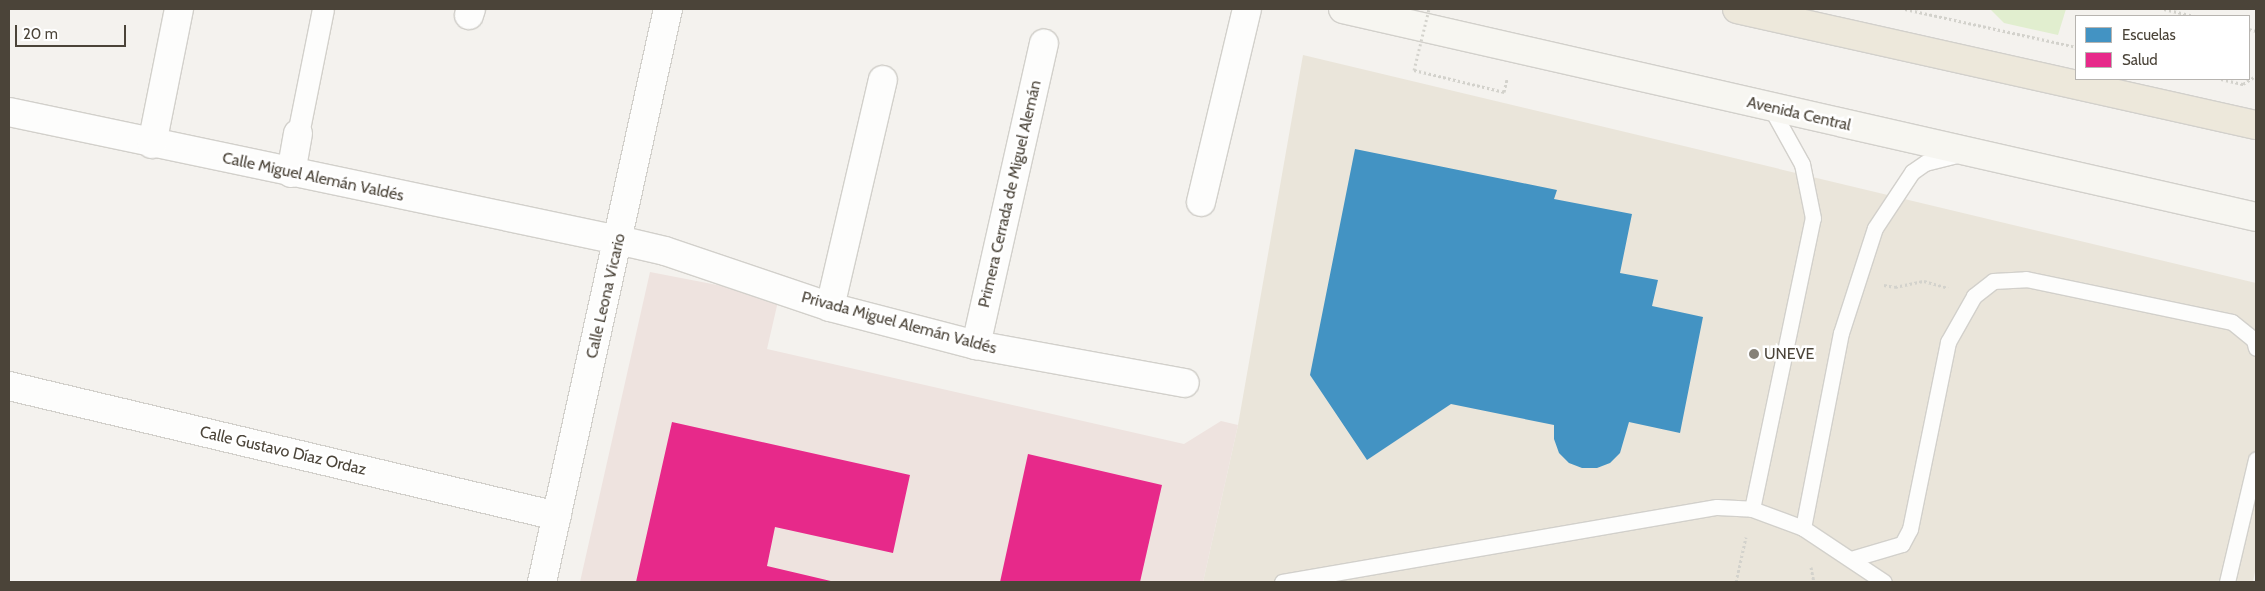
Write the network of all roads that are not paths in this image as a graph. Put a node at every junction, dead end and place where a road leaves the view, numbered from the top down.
1 (179, 9) edge
2 (323, 9) edge
3 (668, 9) edge
4 (1247, 9) edge
5 (1343, 9) edge
6 (1737, 9) edge
7 (1044, 44) dead end
8 (883, 80) dead end
9 (1771, 108) junction
10 (9, 112) edge
11 (2256, 125) edge
12 (298, 134) joint
13 (152, 144) junction
14 (1971, 153) junction
15 (291, 173) junction
16 (1201, 202) dead end
17 (2256, 217) edge
18 (618, 240) junction
19 (830, 307) junction
20 (976, 346) junction
21 (2256, 348) edge
22 (1185, 383) dead end
23 (9, 386) edge
24 (2256, 459) edge
25 (1752, 509) junction
26 (557, 516) junction
27 (1803, 528) junction
28 (1851, 559) junction
29 (542, 582) edge
30 (1282, 582) edge
31 (1884, 582) edge
32 (2227, 582) edge

1 - 13 street
2 - 12 street
3 - 18 street, Calle Leona Vicario
4 - 16 street
5 - 9 main road, Avenida Central
6 - 11 highway
7 - 20 street, Primera Cerrada de Miguel Alemán
8 - 19 street
9 - 14 main road, Avenida Central
9 - 25 lane
10 - 13 street, Calle Miguel Alemán Valdés
12 - 15 street
13 - 15 street, Calle Miguel Alemán Valdés
14 - 17 main road, Avenida Central
14 - 27 lane
15 - 18 street, Calle Miguel Alemán Valdés
18 - 19 street, Privada Miguel Alemán Valdés
18 - 26 street, Calle Leona Vicario
19 - 20 street, Privada Miguel Alemán Valdés
20 - 22 street, Privada Miguel Alemán Valdés
21 - 28 lane
23 - 26 street, Calle Gustavo Díaz Ordaz
24 - 32 lane
25 - 27 lane
25 - 30 lane
26 - 29 street, Calle Leona Vicario
27 - 28 lane
28 - 31 lane

